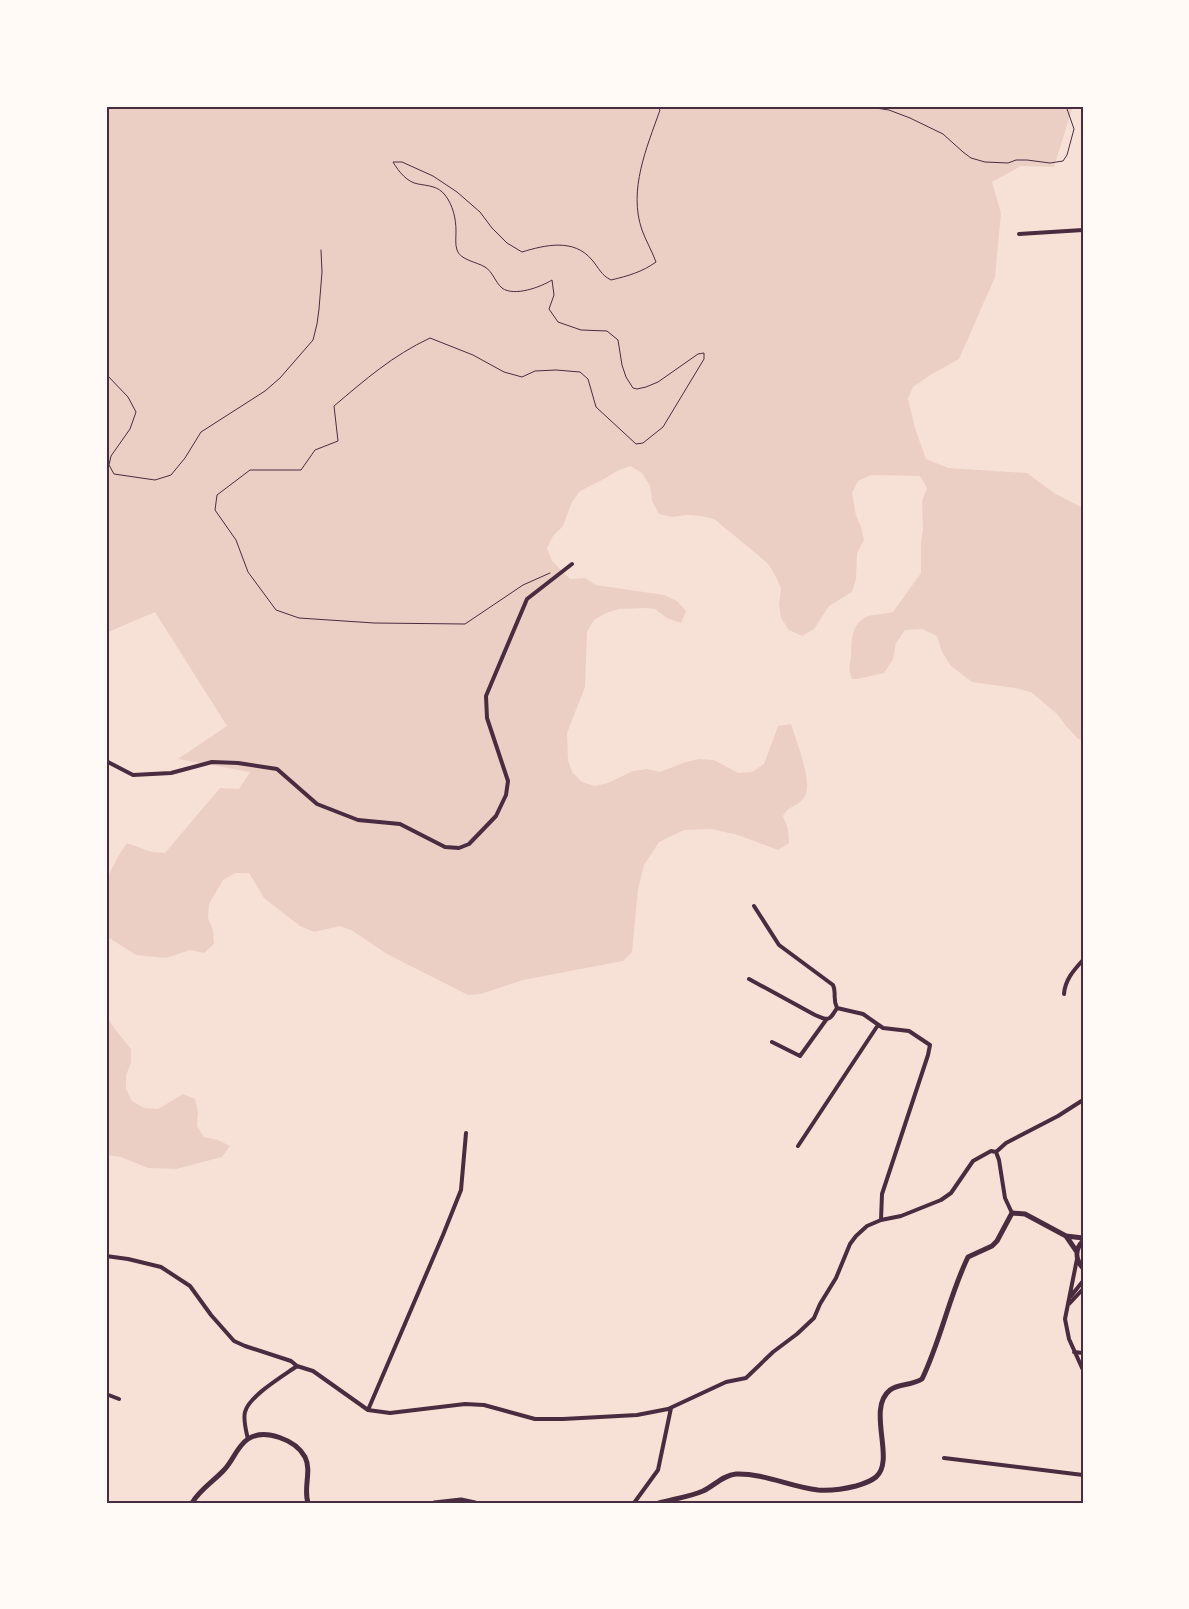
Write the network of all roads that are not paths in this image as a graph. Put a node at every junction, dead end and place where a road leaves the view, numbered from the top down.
1 (1083, 230) edge
2 (1019, 234) dead end
3 (572, 564) dead end
4 (106, 762) edge
5 (754, 906) dead end
6 (1083, 960) edge
7 (749, 979) dead end
8 (1064, 994) dead end
9 (838, 1008) junction
10 (826, 1020) junction
11 (878, 1025) junction
12 (772, 1042) dead end
13 (1083, 1100) edge
14 (466, 1132) dead end
15 (798, 1146) dead end
16 (996, 1152) junction
17 (1012, 1212) junction
18 (881, 1220) junction
19 (1066, 1236) junction
20 (1083, 1240) edge
21 (1077, 1255) junction
22 (106, 1256) edge
23 (1083, 1268) edge
24 (1083, 1281) edge
25 (1083, 1289) edge
26 (1070, 1298) junction
27 (1068, 1304) junction
28 (1074, 1352) junction
29 (1083, 1353) edge
30 (297, 1366) junction
31 (1083, 1370) edge
32 (106, 1394) edge
33 (119, 1399) dead end
34 (671, 1408) junction
35 (368, 1410) junction
36 (248, 1439) junction
37 (944, 1458) dead end
38 (1083, 1475) edge
39 (192, 1503) edge
40 (308, 1503) edge
41 (434, 1503) edge
42 (476, 1503) edge
43 (634, 1503) edge
44 (659, 1503) edge

1 - 2 street
3 - 4 street
5 - 9 street
6 - 8 street
7 - 10 street
9 - 10 street
9 - 11 street
10 - 12 street
11 - 15 street
11 - 18 street
13 - 16 street
14 - 35 street
16 - 17 street
16 - 18 street
17 - 19 street
17 - 44 street
18 - 34 street
19 - 20 street
19 - 21 street
20 - 21 street
21 - 23 street
21 - 26 street
22 - 30 street
24 - 26 street
25 - 27 street
26 - 27 street
27 - 28 street
28 - 29 street
28 - 31 street
30 - 35 street
30 - 36 street
32 - 33 street
34 - 35 street
34 - 43 street
36 - 39 street
36 - 40 street
37 - 38 street
41 - 42 street

